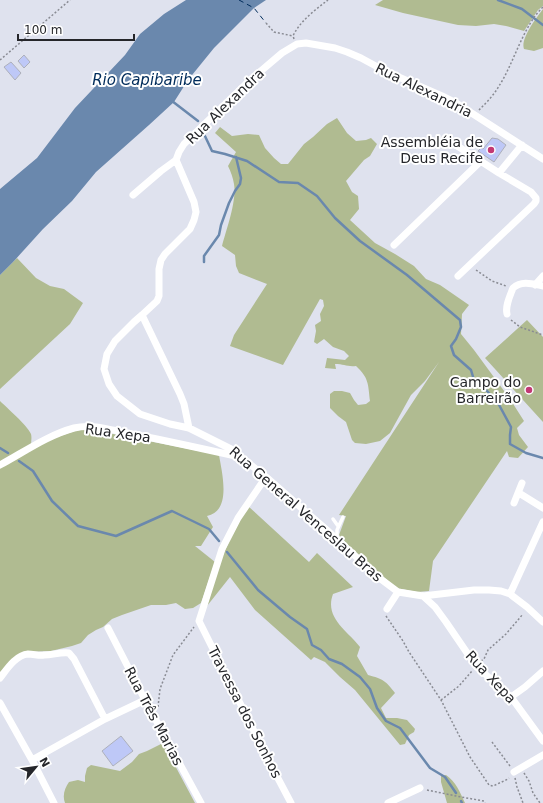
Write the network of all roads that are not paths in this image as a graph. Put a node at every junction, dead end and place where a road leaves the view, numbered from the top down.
1 (296, 44) joint
2 (445, 138) dead end
3 (522, 145) junction
4 (543, 159) edge
5 (176, 160) junction
6 (481, 161) junction
7 (499, 173) junction
8 (133, 195) dead end
9 (394, 245) dead end
10 (458, 276) dead end
11 (543, 276) edge
12 (535, 285) junction
13 (543, 286) edge
14 (506, 314) road end
15 (142, 315) junction
16 (189, 428) junction
17 (242, 457) junction
18 (0, 464) edge
19 (266, 477) junction
20 (522, 483) dead end
21 (519, 493) junction
22 (514, 503) dead end
23 (543, 508) edge
24 (343, 517) dead end
25 (333, 519) dead end
26 (543, 522) edge
27 (338, 526) junction
28 (337, 540) junction
29 (398, 592) junction
30 (510, 594) junction
31 (423, 596) junction
32 (387, 609) road end
33 (543, 622) edge
34 (108, 628) dead end
35 (543, 671) edge
36 (0, 678) edge
37 (511, 697) junction
38 (145, 700) junction
39 (0, 702) edge
40 (105, 720) junction
41 (543, 741) edge
42 (543, 755) edge
43 (32, 760) junction
44 (514, 772) road end
45 (420, 788) road end
46 (54, 803) edge
47 (201, 803) edge
48 (291, 803) edge
49 (388, 803) edge

1 - 3 street, Rua Alexandria
1 - 5 street, Rua Alexandra
2 - 6 street
3 - 4 street, Rua Alexandria
3 - 7 street
5 - 8 street
5 - 15 street
6 - 7 street
6 - 9 street
7 - 10 street
11 - 12 street
12 - 13 street
12 - 14 street
15 - 16 street
15 - 16 street
16 - 17 street, Rua General Venceslau Bras
17 - 18 street, Rua Xepa
17 - 19 street, Rua General Venceslau Bras
19 - 28 street, Rua General Venceslau Bras
19 - 48 street, Travessa dos Sonhos
20 - 21 street
21 - 22 street
21 - 23 street
24 - 27 lane
25 - 27 lane
26 - 30 street
27 - 28 lane
28 - 29 street, Rua General Venceslau Bras
29 - 31 street, Rua General Venceslau Bras
29 - 32 street
30 - 31 street, Rua General Venceslau Bras
30 - 33 street
31 - 37 street, Rua Xepa
34 - 38 street, Rua Três Marias
35 - 37 street
36 - 40 street
37 - 41 street, Rua Xepa
38 - 40 street
38 - 47 street, Rua Três Marias
39 - 43 street
40 - 43 street
42 - 44 street
43 - 46 street
45 - 49 street

